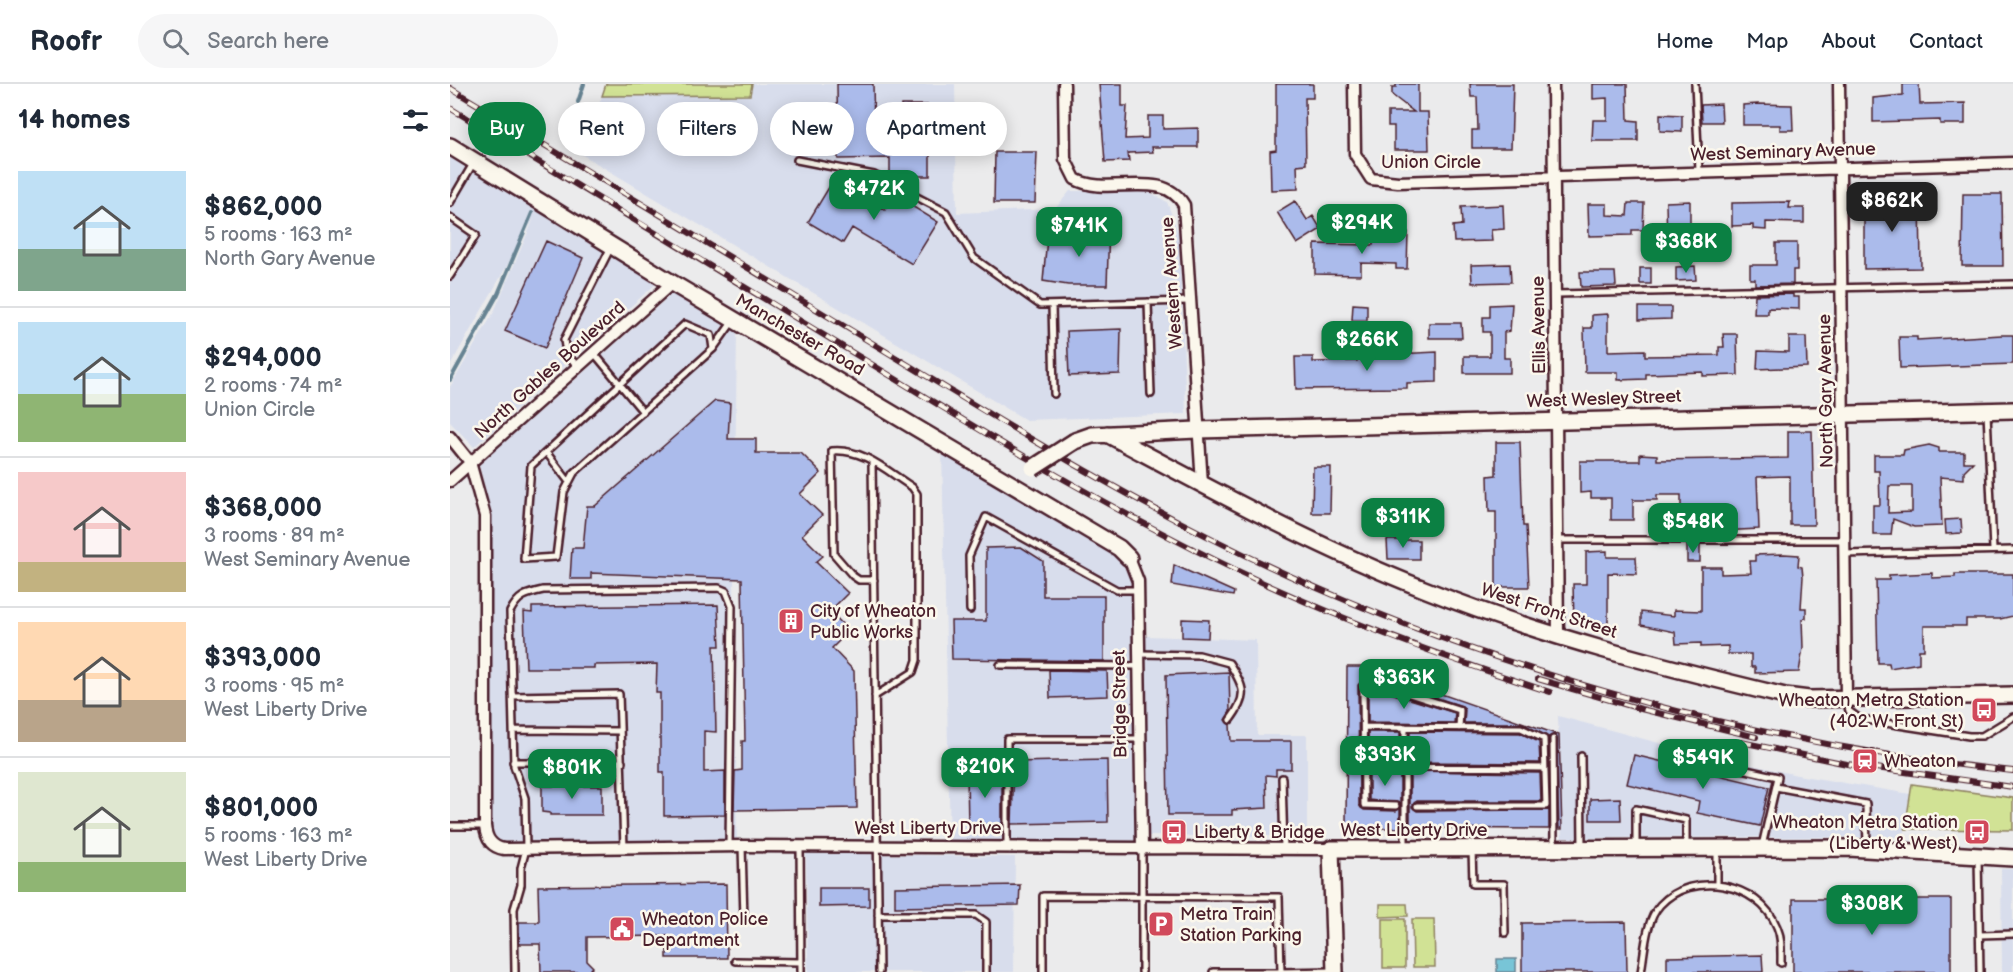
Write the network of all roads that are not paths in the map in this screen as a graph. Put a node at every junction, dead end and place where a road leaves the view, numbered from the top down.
1 (1064, 84) edge
2 (1354, 84) edge
3 (1554, 84) edge
4 (1695, 84) edge
5 (1839, 84) edge
6 (450, 146) edge
7 (797, 160) dead end
8 (474, 161) junction
9 (2013, 163) edge
10 (1840, 166) junction
11 (1699, 171) junction
12 (1554, 176) junction
13 (450, 203) edge
14 (450, 217) edge
15 (612, 245) junction
16 (450, 276) edge
17 (672, 283) junction
18 (2013, 284) edge
19 (1842, 288) junction
20 (1555, 294) junction
21 (1190, 301) junction
22 (1148, 302) junction
23 (1052, 304) junction
24 (734, 320) junction
25 (713, 349) junction
26 (594, 353) junction
27 (578, 366) junction
28 (620, 384) junction
29 (1054, 394) dead end
30 (1150, 394) dead end
31 (2013, 410) edge
32 (1987, 411) junction
33 (643, 412) junction
34 (1844, 412) junction
35 (1557, 420) junction
36 (1197, 430) junction
37 (1107, 434) junction
38 (450, 437) edge
39 (546, 452) junction
40 (471, 462) junction
41 (872, 462) junction
42 (450, 481) edge
43 (569, 482) junction
44 (1202, 484) junction
45 (1018, 486) junction
46 (1557, 540) junction
47 (1844, 540) junction
48 (1993, 550) junction
49 (2013, 550) edge
50 (1844, 554) junction
51 (1129, 558) joint
52 (874, 580) junction
53 (1138, 590) junction
54 (970, 610) dead end
55 (1558, 637) junction
56 (1139, 654) junction
57 (1000, 665) dead end
58 (1139, 666) junction
59 (2013, 695) edge
60 (512, 696) junction
61 (875, 696) junction
62 (1846, 698) junction
63 (2013, 717) edge
64 (1230, 720) dead end
65 (1364, 727) junction
66 (1405, 727) junction
67 (1459, 728) junction
68 (513, 730) junction
69 (620, 731) junction
70 (1140, 739) junction
71 (1553, 739) dead end
72 (1679, 755) dead end
73 (1581, 756) dead end
74 (513, 762) junction
75 (622, 762) junction
76 (1364, 766) junction
77 (1405, 766) junction
78 (1544, 768) junction
79 (1282, 778) dead end
80 (1776, 787) junction
81 (1396, 806) dead end
82 (1417, 806) dead end
83 (450, 826) edge
84 (485, 826) junction
85 (742, 846) junction
86 (729, 847) junction
87 (800, 847) junction
88 (877, 847) junction
89 (1007, 847) junction
90 (624, 848) junction
91 (1717, 848) junction
92 (1762, 848) junction
93 (1867, 848) junction
94 (526, 849) junction
95 (1331, 849) junction
96 (1554, 849) junction
97 (1582, 849) junction
98 (1636, 849) junction
99 (1686, 849) junction
100 (1142, 850) junction
101 (1284, 850) junction
102 (1405, 850) junction
103 (1472, 850) junction
104 (1978, 857) junction
105 (2013, 858) edge
106 (1717, 884) junction
107 (1142, 897) junction
108 (878, 915) junction
109 (744, 919) dead end
110 (1505, 933) dead end
111 (2013, 934) edge
112 (1980, 935) junction
113 (735, 961) dead end
114 (801, 962) junction
115 (1781, 963) dead end
116 (1335, 971) edge
117 (515, 972) edge
118 (801, 972) edge
119 (879, 972) edge
120 (986, 972) edge
121 (1043, 972) edge
122 (1142, 972) edge
123 (1213, 972) edge
124 (1281, 972) edge
125 (1641, 972) edge
126 (1980, 972) edge

1 - 21 street, Western Avenue
2 - 12 street, Union Circle
3 - 12 street, Ellis Avenue
4 - 11 lane
5 - 10 street, North Gary Avenue
6 - 8 street, Manchester Road
7 - 23 lane
8 - 13 lane
8 - 15 street, Manchester Road
9 - 10 street, West Seminary Avenue
10 - 11 street, West Seminary Avenue
10 - 19 street, North Gary Avenue
11 - 12 street, West Seminary Avenue
12 - 20 street, Ellis Avenue
14 - 16 lane
15 - 17 street, Manchester Road
15 - 27 lane
17 - 24 street, Manchester Road
17 - 26 street, North Gables Boulevard
18 - 19 lane
19 - 20 lane
19 - 34 street, North Gary Avenue
20 - 35 street, Ellis Avenue
21 - 22 lane
21 - 36 street, Western Avenue
22 - 23 lane
22 - 30 lane
23 - 29 lane
24 - 25 lane
24 - 45 street, Manchester Road
25 - 28 lane
25 - 33 lane
26 - 27 street, North Gables Boulevard
26 - 28 lane
27 - 40 street, North Gables Boulevard
28 - 33 lane
28 - 39 lane
31 - 32 street, West Wesley Street
32 - 34 street, West Wesley Street
32 - 48 lane
33 - 43 lane
34 - 35 street, West Wesley Street
34 - 47 street, North Gary Avenue
35 - 36 street, West Wesley Street
35 - 46 street, Ellis Avenue
36 - 37 street, West Wesley Street
36 - 44 street
37 - 44 street, West Front Street
37 - 45 street, bridge
38 - 40 street
39 - 43 lane
39 - 43 lane
40 - 42 street, North Gables Boulevard
40 - 84 street
41 - 52 lane
41 - 52 lane
41 - 61 lane
44 - 55 street, West Front Street
45 - 51 street, Manchester Road
46 - 47 lane
46 - 55 street, Ellis Avenue
47 - 50 street, North Gary Avenue
48 - 49 lane
48 - 50 lane
50 - 62 street, North Gary Avenue
51 - 53 street, Bridge Street
52 - 61 lane
53 - 54 lane
53 - 56 street, Bridge Street
55 - 62 street, West Front Street
56 - 58 street, Bridge Street
56 - 64 lane
57 - 58 lane
58 - 70 street, Bridge Street
59 - 62 street, West Front Street
60 - 68 lane
60 - 69 lane
60 - 86 lane
61 - 88 lane
62 - 63 lane
65 - 66 lane
65 - 67 lane
65 - 76 lane
66 - 67 lane
66 - 77 lane
67 - 78 lane
68 - 69 lane
68 - 74 lane
69 - 75 lane
70 - 89 lane
70 - 100 street, Bridge Street
71 - 96 lane
72 - 80 lane
73 - 97 lane
74 - 75 lane
74 - 94 lane
75 - 90 lane
76 - 77 lane
76 - 81 lane
77 - 78 lane
77 - 102 lane
78 - 82 lane
79 - 101 lane
80 - 92 lane
80 - 93 lane
83 - 84 lane
84 - 94 street, West Liberty Drive
85 - 86 street, West Liberty Drive
85 - 87 street, West Liberty Drive
85 - 109 lane
86 - 90 street, West Liberty Drive
87 - 88 street, West Liberty Drive
87 - 114 lane
88 - 89 street, West Liberty Drive
88 - 108 lane
89 - 100 street, West Liberty Drive
90 - 94 street, West Liberty Drive
91 - 92 street, West Liberty Drive
91 - 99 street, West Liberty Drive
91 - 106 lane
92 - 93 street, West Liberty Drive
93 - 104 street, West Liberty Drive
94 - 117 lane
95 - 101 street, West Liberty Drive
95 - 102 street, West Liberty Drive
95 - 116 street
96 - 97 street, West Liberty Drive
96 - 103 street, West Liberty Drive
97 - 98 street, West Liberty Drive
98 - 99 street, West Liberty Drive
98 - 99 lane
100 - 101 street, West Liberty Drive
100 - 107 lane
102 - 103 street, West Liberty Drive
103 - 110 lane
104 - 105 street, West Liberty Drive
104 - 112 lane
106 - 115 lane
106 - 125 lane
107 - 121 lane
107 - 122 lane
107 - 124 lane
108 - 119 lane
108 - 120 lane
111 - 112 lane
112 - 126 lane
113 - 114 lane
114 - 118 lane
116 - 124 lane
123 - 124 lane

